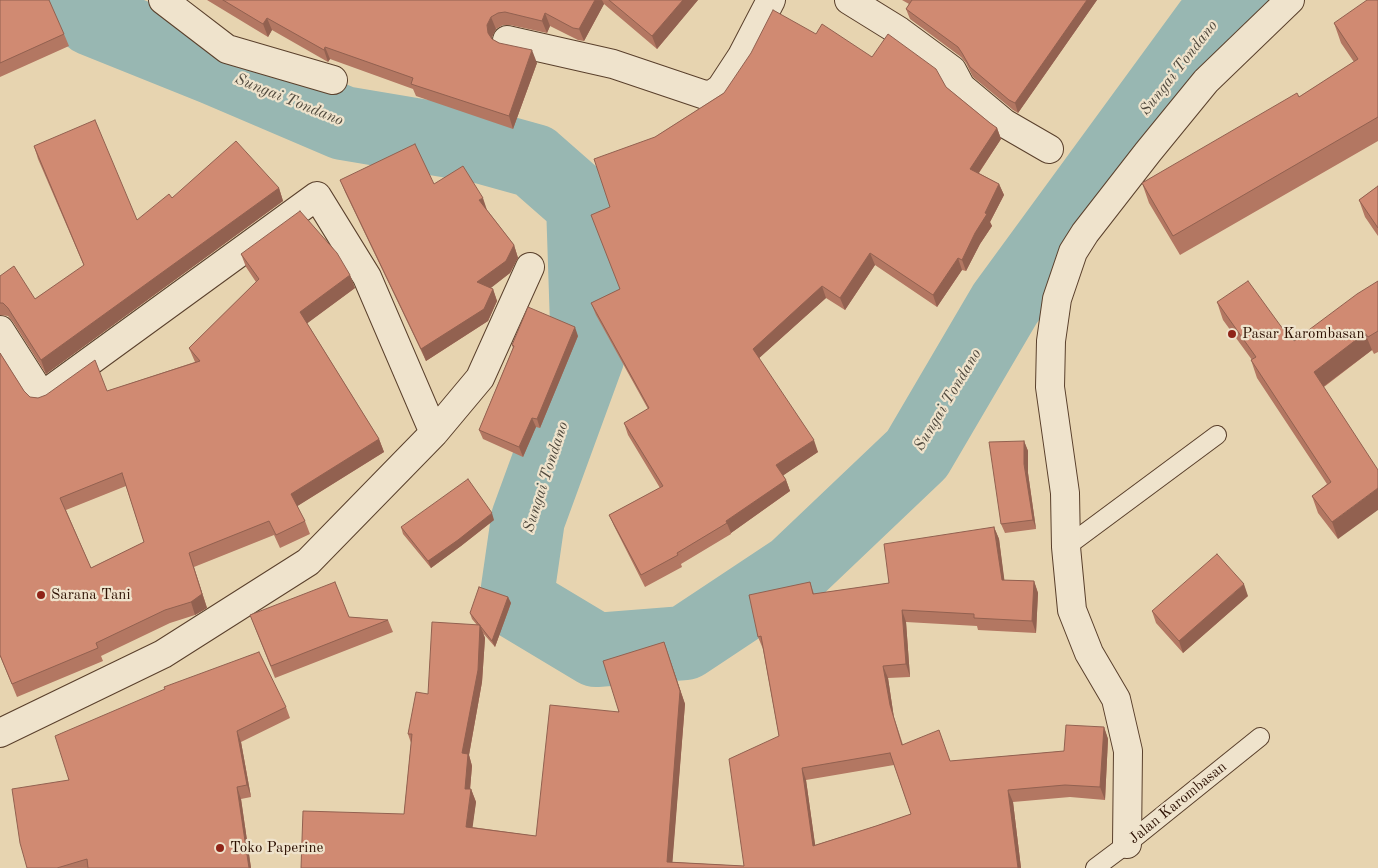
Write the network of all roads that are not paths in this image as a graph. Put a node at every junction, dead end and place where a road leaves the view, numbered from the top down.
1 (163, 0) edge
2 (771, 0) edge
3 (849, 0) edge
4 (1290, 0) edge
5 (507, 40) dead end
6 (333, 80) dead end
7 (1049, 149) dead end
8 (530, 267) dead end
9 (0, 330) edge
10 (434, 433) junction
11 (1217, 435) dead end
12 (1066, 547) junction
13 (0, 733) edge
14 (1260, 738) dead end
15 (1127, 844) junction
16 (1095, 868) edge

1 - 6 street
2 - 5 street
3 - 7 street
4 - 12 street
8 - 10 street
9 - 10 street
10 - 13 street
11 - 12 lane
12 - 15 street
14 - 15 lane, Jalan Karombasan
15 - 16 lane, Jalan Karombasan

